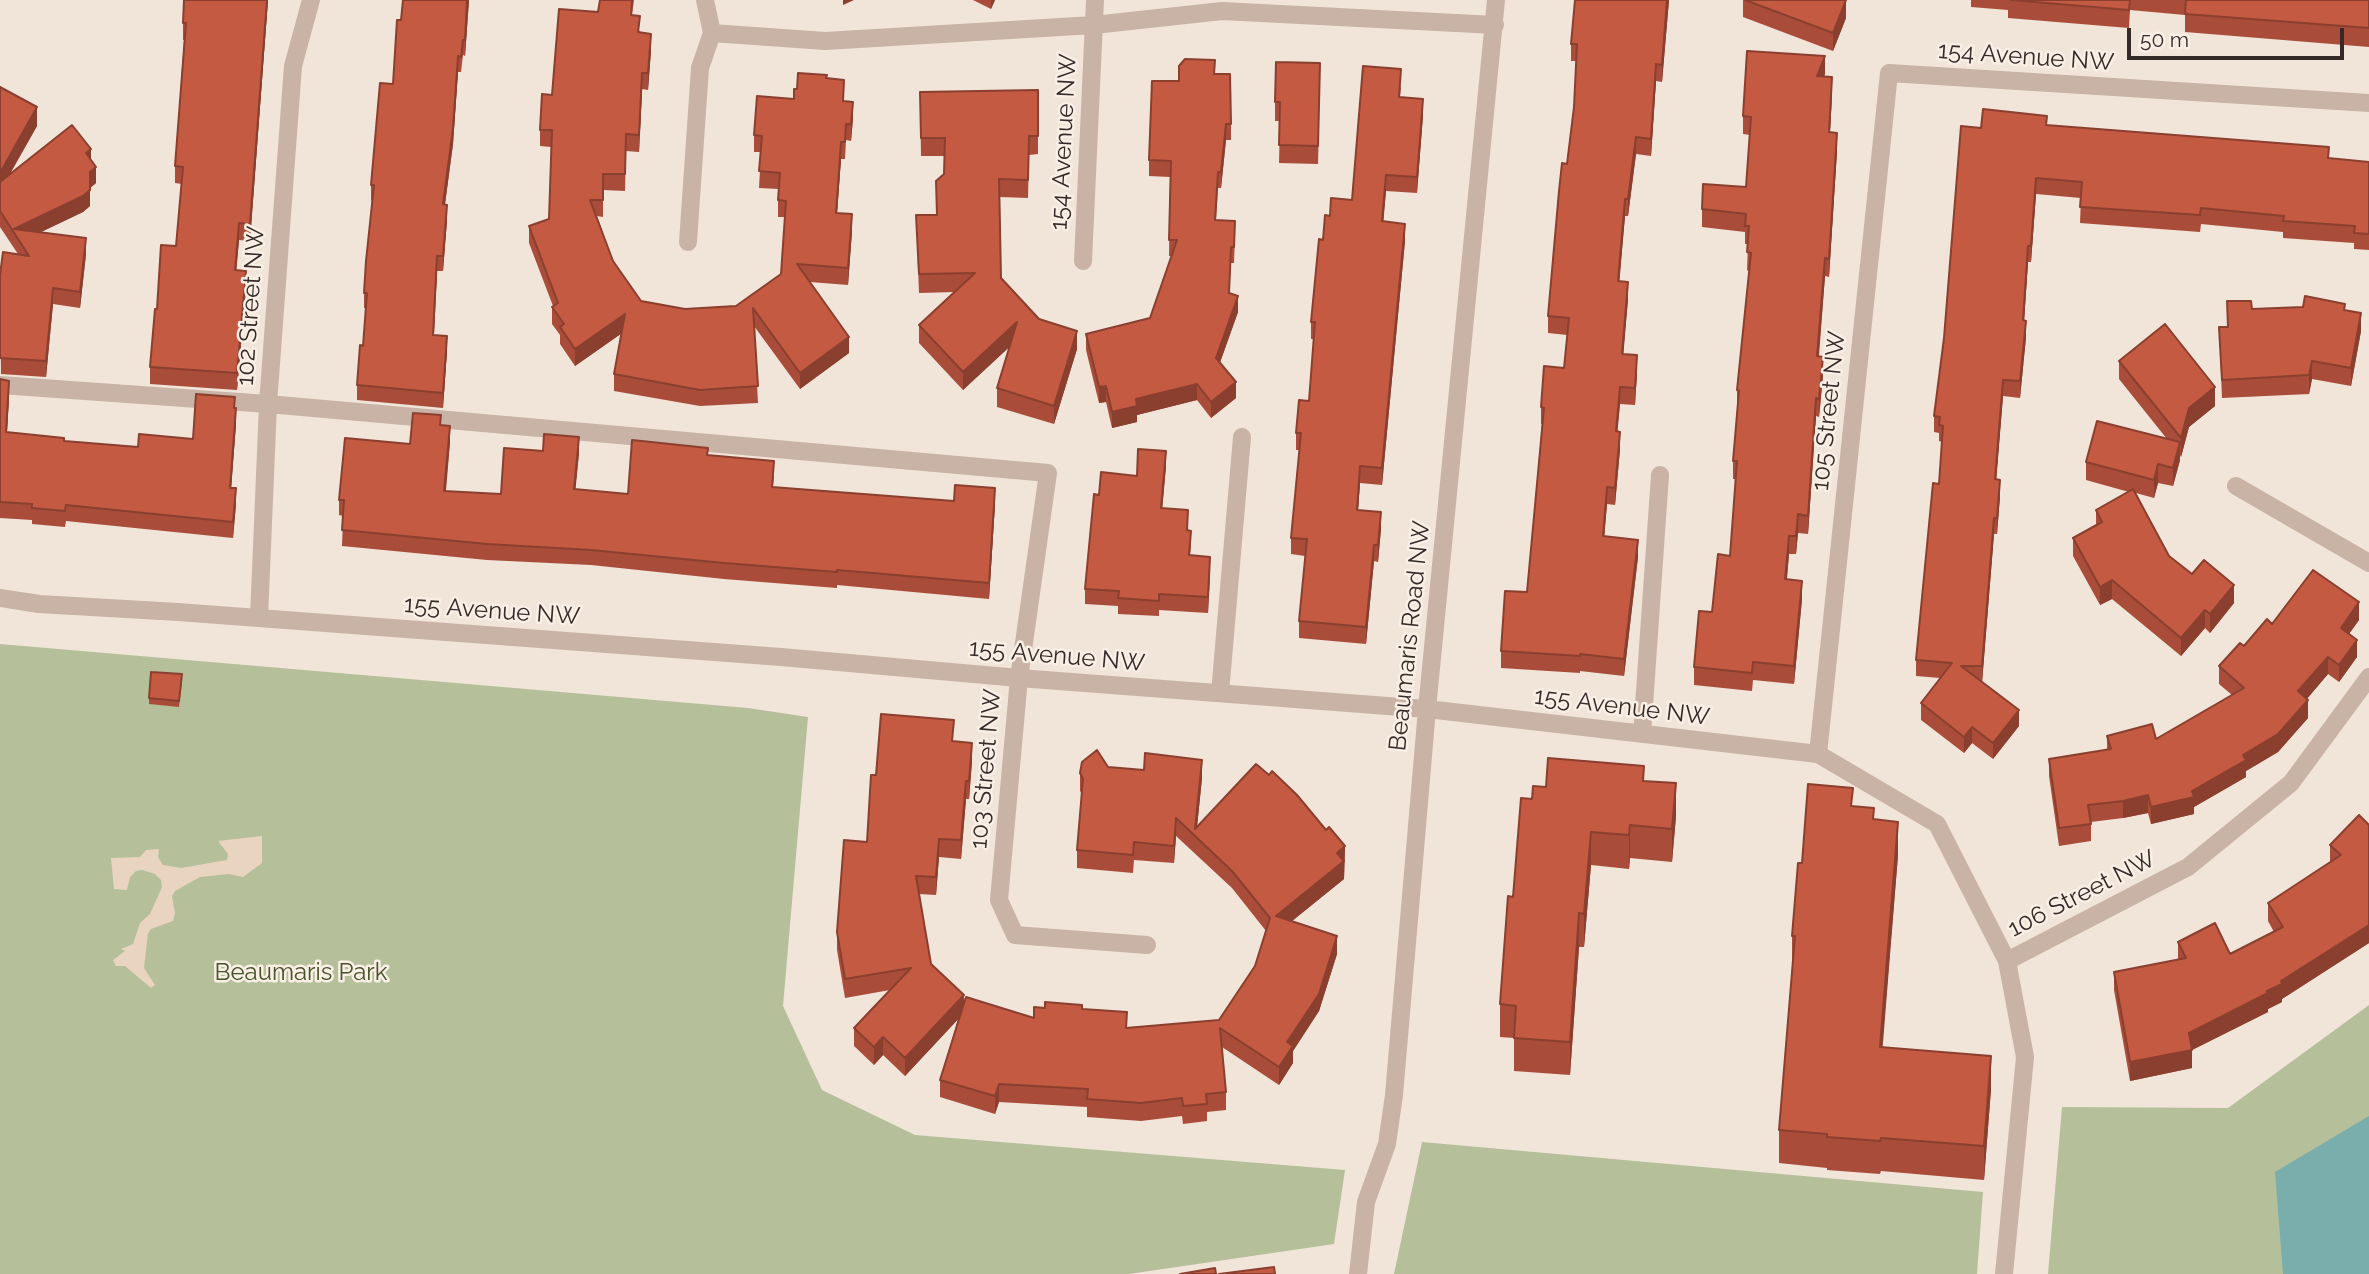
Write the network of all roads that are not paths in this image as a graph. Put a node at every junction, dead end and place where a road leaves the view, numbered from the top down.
1 (311, 0) edge
2 (705, 0) edge
3 (1095, 0) edge
4 (1496, 0) edge
5 (1094, 25) junction
6 (1495, 25) junction
7 (712, 33) junction
8 (1889, 73) joint
9 (2369, 103) edge
10 (688, 242) dead end
11 (1083, 261) dead end
12 (0, 385) edge
13 (268, 404) junction
14 (1242, 437) dead end
15 (1660, 475) dead end
16 (2236, 486) dead end
17 (2369, 563) edge
18 (0, 598) edge
19 (259, 618) junction
20 (2369, 677) edge
21 (1019, 678) junction
22 (1220, 693) junction
23 (1427, 709) junction
24 (1642, 734) junction
25 (1818, 754) junction
26 (1147, 945) dead end
27 (2007, 961) junction
28 (1358, 1274) edge
29 (2004, 1274) edge

1 - 13 street, 102 Street NW
2 - 7 street
3 - 5 street
4 - 6 street, Beaumaris Road NW
5 - 6 street, 154 Avenue NW
5 - 7 street, 154 Avenue NW
5 - 11 street, 154 Avenue NW
6 - 23 street, Beaumaris Road NW
7 - 10 street
8 - 9 street, 154 Avenue NW
8 - 25 street, 105 Street NW
12 - 13 street
13 - 19 street, 102 Street NW
13 - 21 street, 103 Street NW
14 - 22 street
15 - 24 street
16 - 17 street
18 - 19 street, 155 Avenue NW
19 - 21 street, 155 Avenue NW
20 - 27 street, 106 Street NW
21 - 22 street, 155 Avenue NW
21 - 26 street, 103 Street NW
22 - 23 street, 155 Avenue NW
23 - 24 street, 155 Avenue NW
23 - 28 street, Beaumaris Road NW
24 - 25 street, 155 Avenue NW
25 - 27 street, 155 Avenue NW
27 - 29 street, 106 Street NW

